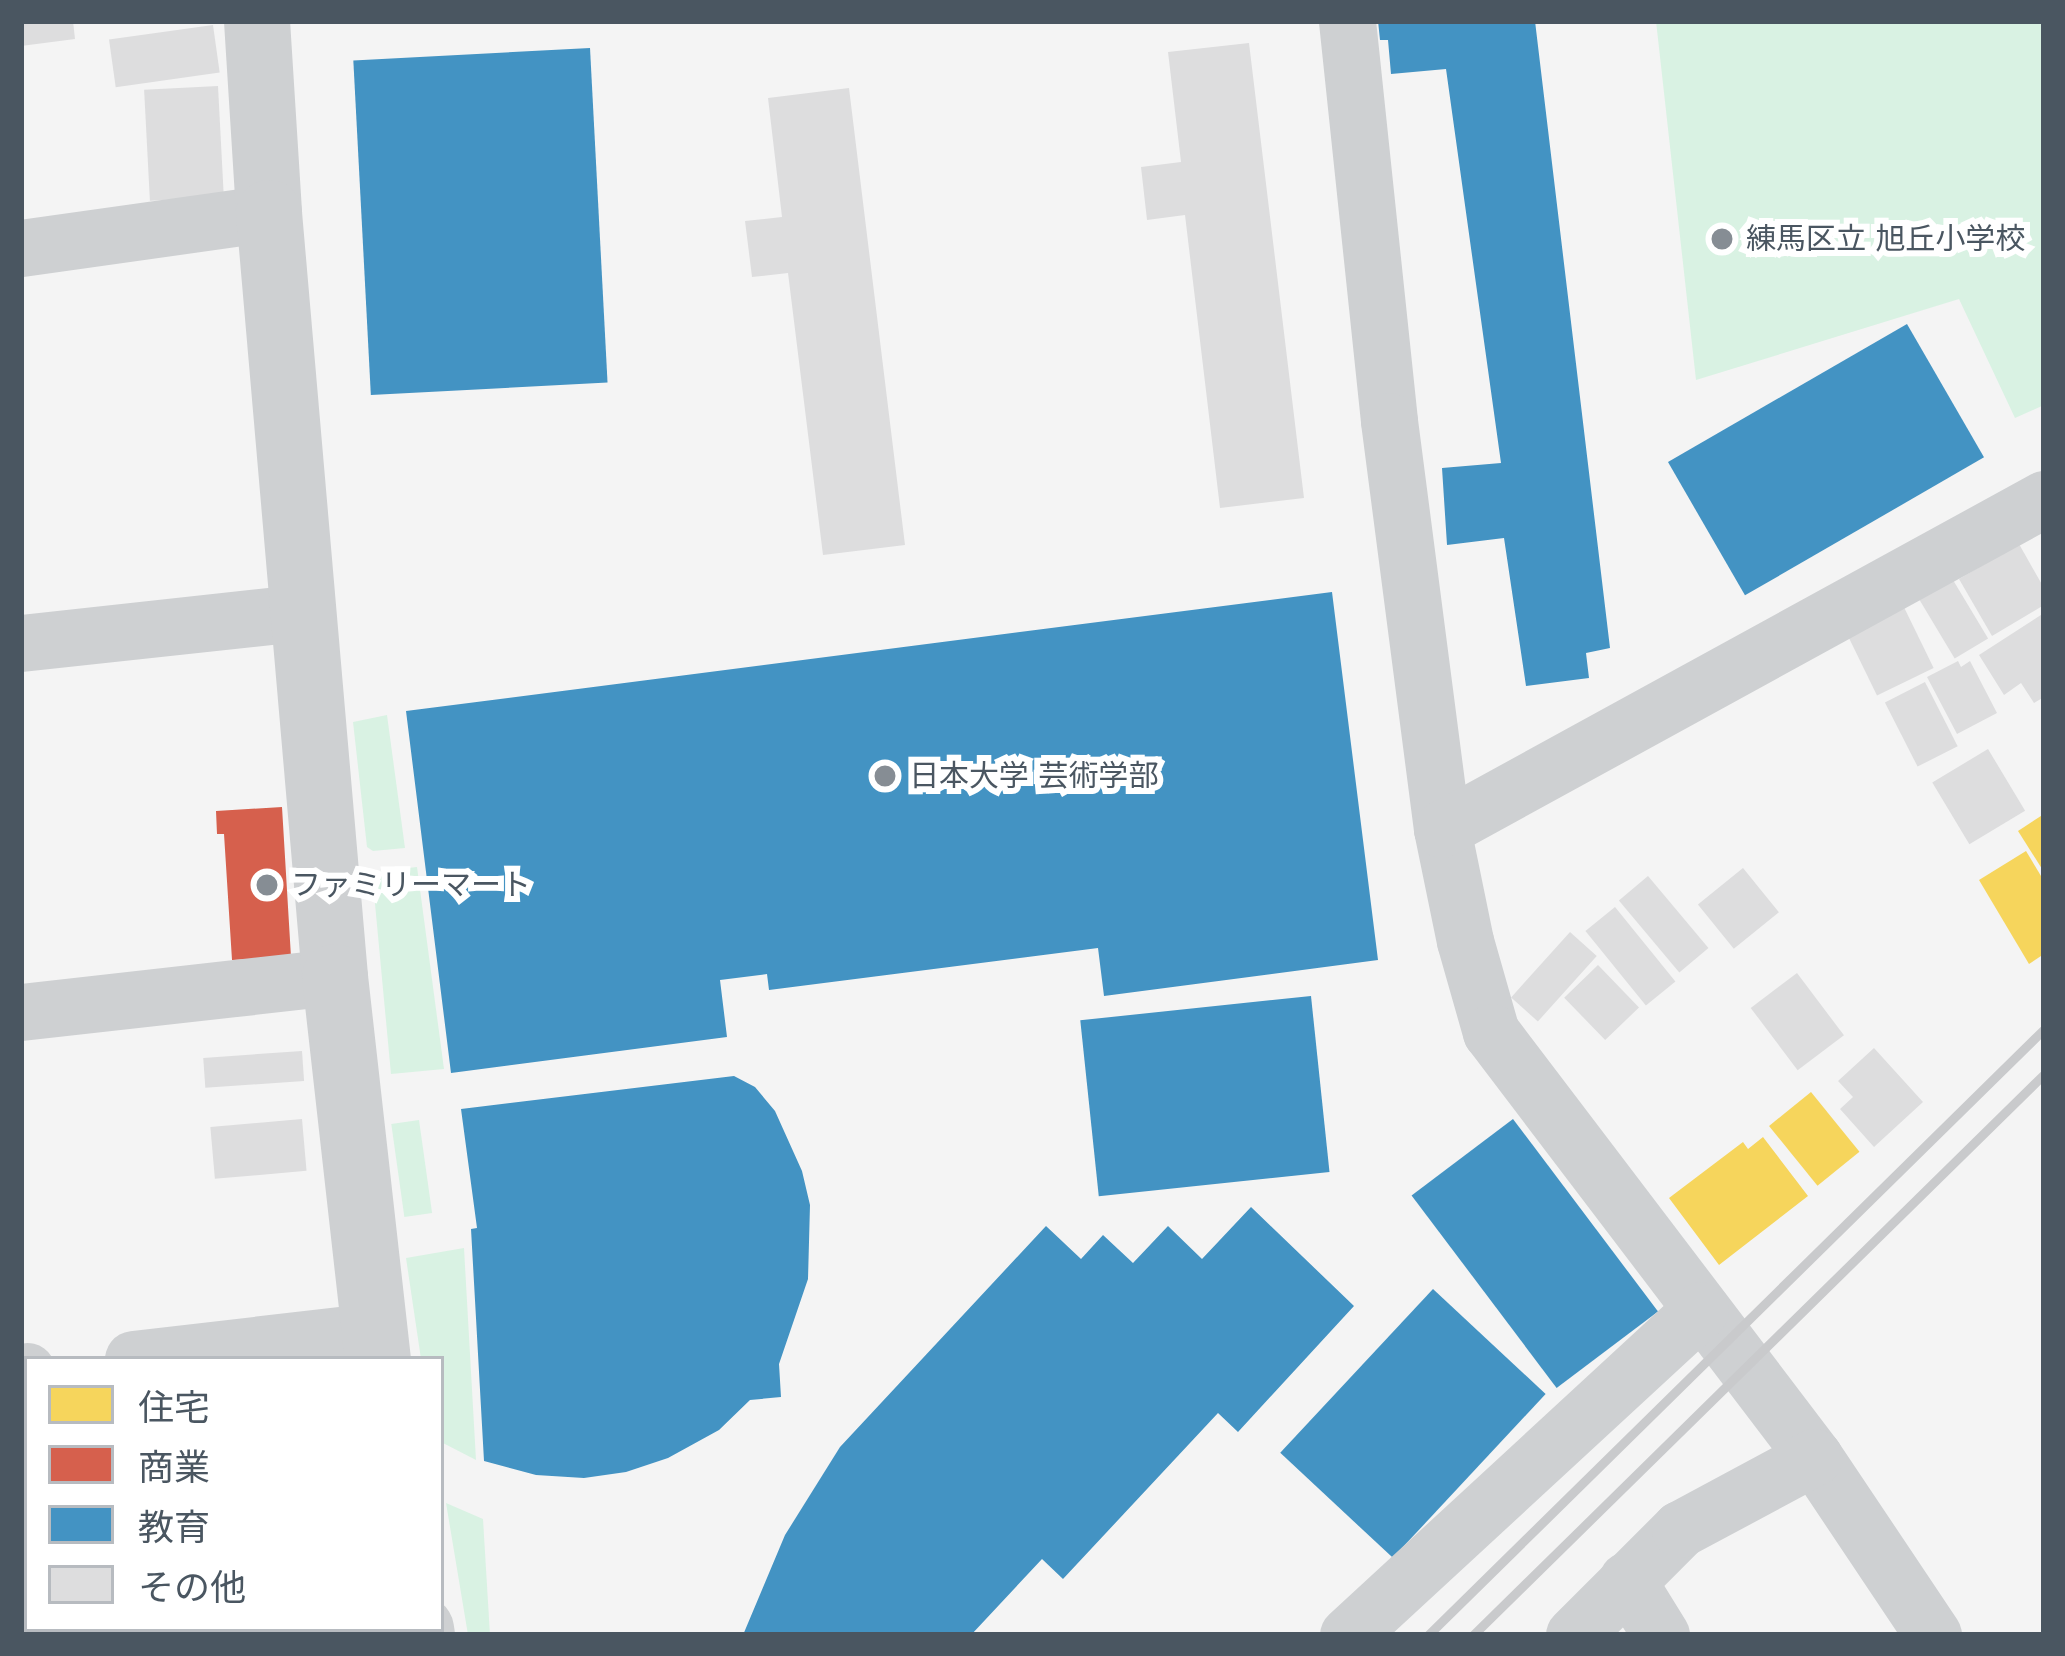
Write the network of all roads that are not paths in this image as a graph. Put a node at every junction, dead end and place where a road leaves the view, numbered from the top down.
1 (257, 21) edge
2 (1347, 21) edge
3 (269, 213) junction
4 (21, 248) edge
5 (2044, 499) edge
6 (305, 612) junction
7 (21, 643) edge
8 (1442, 829) junction
9 (335, 977) junction
10 (21, 1012) edge
11 (1700, 1310) junction
12 (376, 1345) edge
13 (185, 1356) edge
14 (1814, 1457) junction
15 (1627, 1580) junction
16 (1348, 1635) edge
17 (1574, 1635) edge
18 (1661, 1635) edge
19 (1933, 1635) edge

1 - 3 street
2 - 8 street
3 - 4 street
3 - 6 street
5 - 8 street
6 - 7 street
6 - 9 street
8 - 11 street
9 - 10 street
9 - 12 street
11 - 14 street
11 - 16 street
12 - 13 street
14 - 15 street
14 - 19 street
15 - 17 street
15 - 18 street

